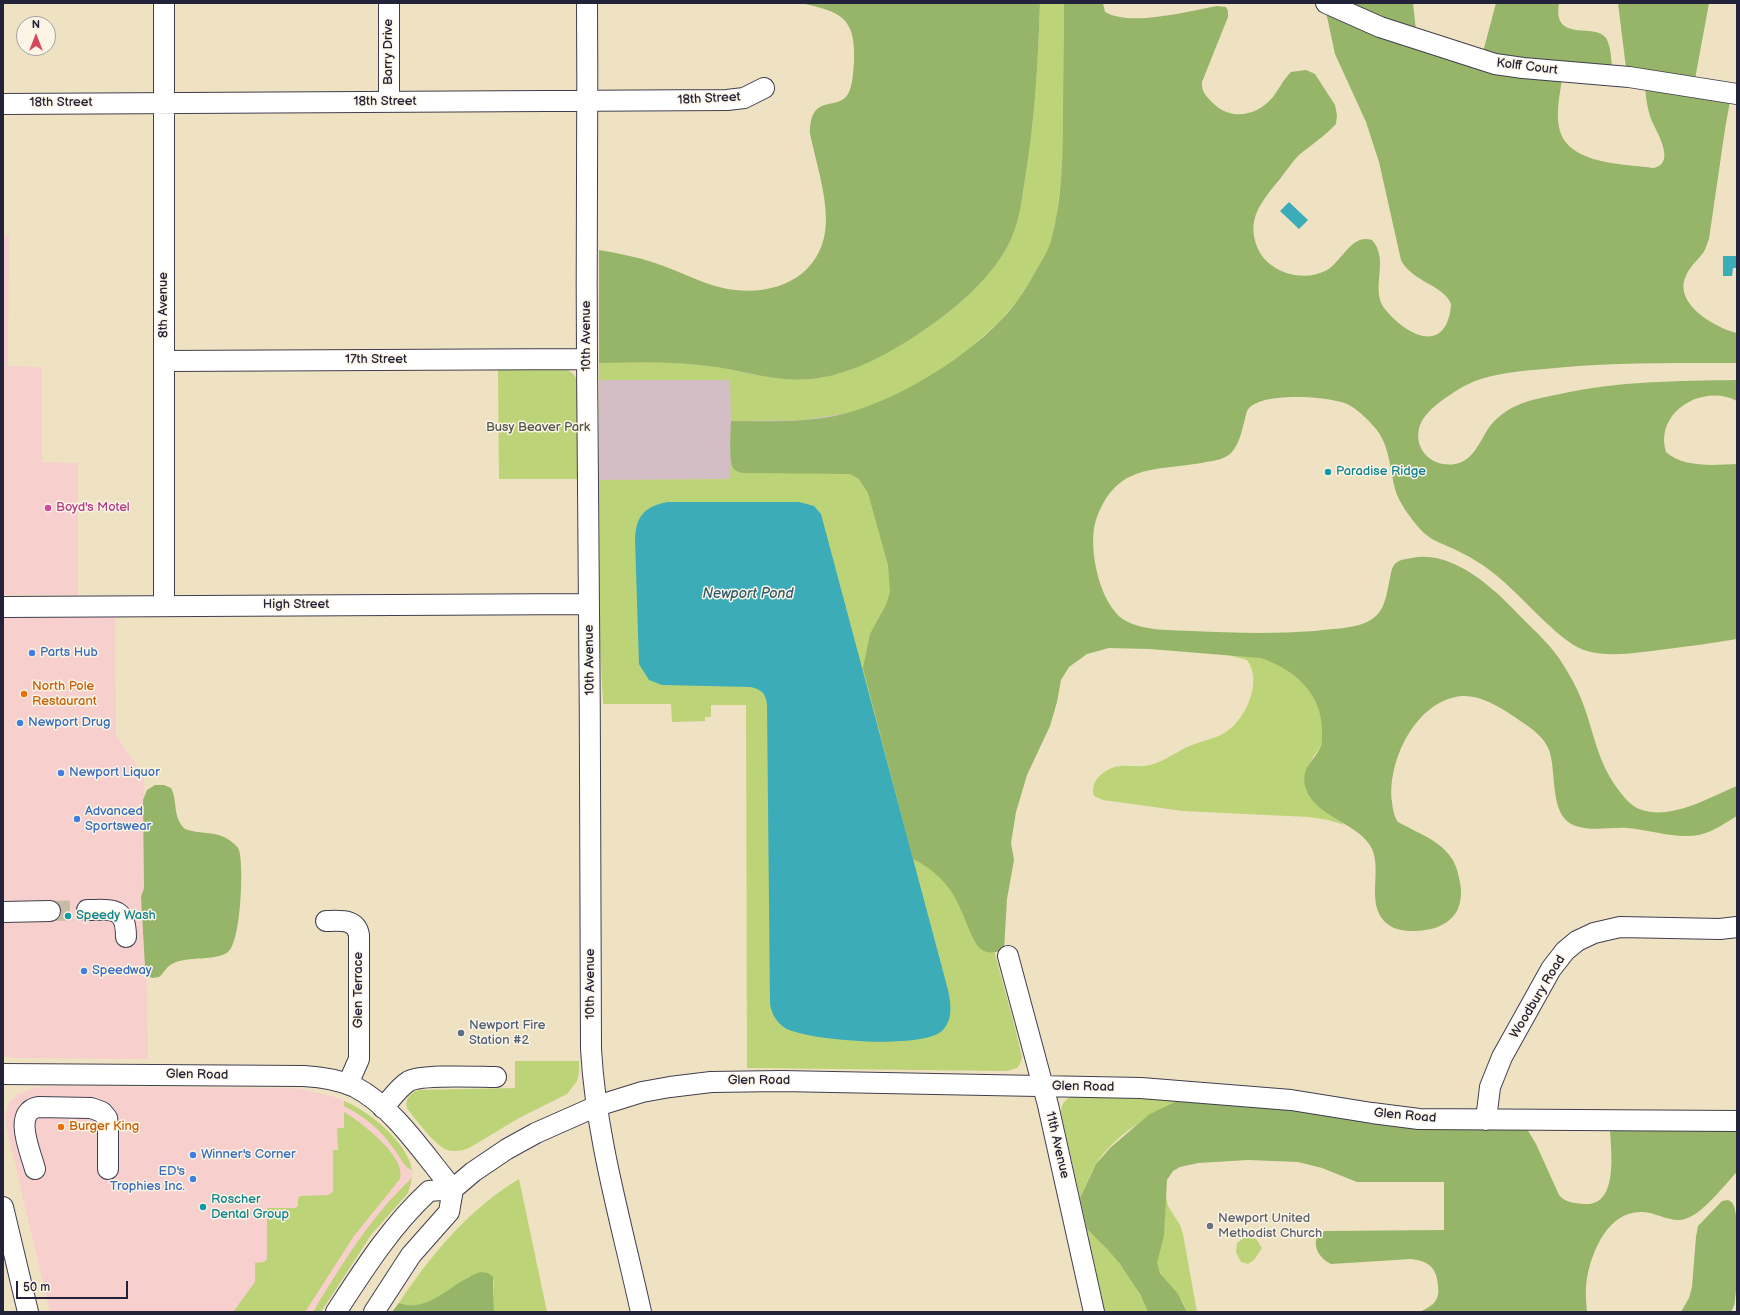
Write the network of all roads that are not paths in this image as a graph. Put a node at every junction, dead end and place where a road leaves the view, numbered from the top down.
1 (164, 3) edge
2 (389, 3) edge
3 (588, 3) edge
4 (1326, 3) edge
5 (764, 88) dead end
6 (1737, 94) edge
7 (389, 102) junction
8 (588, 102) junction
9 (164, 103) junction
10 (3, 104) edge
11 (587, 359) junction
12 (164, 361) junction
13 (589, 604) junction
14 (164, 606) junction
15 (3, 607) edge
16 (87, 910) tunnel mouth
17 (50, 911) tunnel mouth
18 (3, 912) edge
19 (326, 921) dead end
20 (1737, 927) edge
21 (126, 937) dead end
22 (1008, 956) dead end
23 (3, 1074) edge
24 (496, 1077) dead end
25 (348, 1084) junction
26 (1043, 1086) junction
27 (597, 1106) junction
28 (383, 1108) junction
29 (1486, 1120) junction
30 (1737, 1121) edge
31 (34, 1169) dead end
32 (108, 1169) dead end
33 (453, 1189) junction
34 (3, 1207) edge
35 (28, 1312) edge
36 (336, 1312) edge
37 (374, 1312) edge
38 (641, 1312) edge
39 (1094, 1312) edge

1 - 9 street, 8th Avenue
2 - 7 street, Barry Drive
3 - 8 street, 10th Avenue
4 - 6 street, Kolff Court
5 - 8 street, 18th Street
7 - 8 street, 18th Street
7 - 9 street, 18th Street
8 - 11 street, 10th Avenue
9 - 10 street, 18th Street
9 - 12 street, 8th Avenue
11 - 12 street, 17th Street
11 - 13 street, 10th Avenue
12 - 14 street, 8th Avenue
13 - 14 street, High Street
13 - 27 street, 10th Avenue
14 - 15 street, High Street
16 - 21 street
17 - 18 street
19 - 25 street, Glen Terrace
20 - 29 street, Woodbury Road
22 - 26 street, 11th Avenue
23 - 25 street, Glen Road
24 - 28 street
25 - 28 street, Glen Road
26 - 27 street, Glen Road
26 - 29 street, Glen Road
26 - 39 street, 11th Avenue
27 - 33 street, Glen Road
27 - 38 street, 10th Avenue
28 - 33 street, Glen Road
29 - 30 street, Glen Road
31 - 32 street
33 - 36 street
33 - 37 street
34 - 35 street

